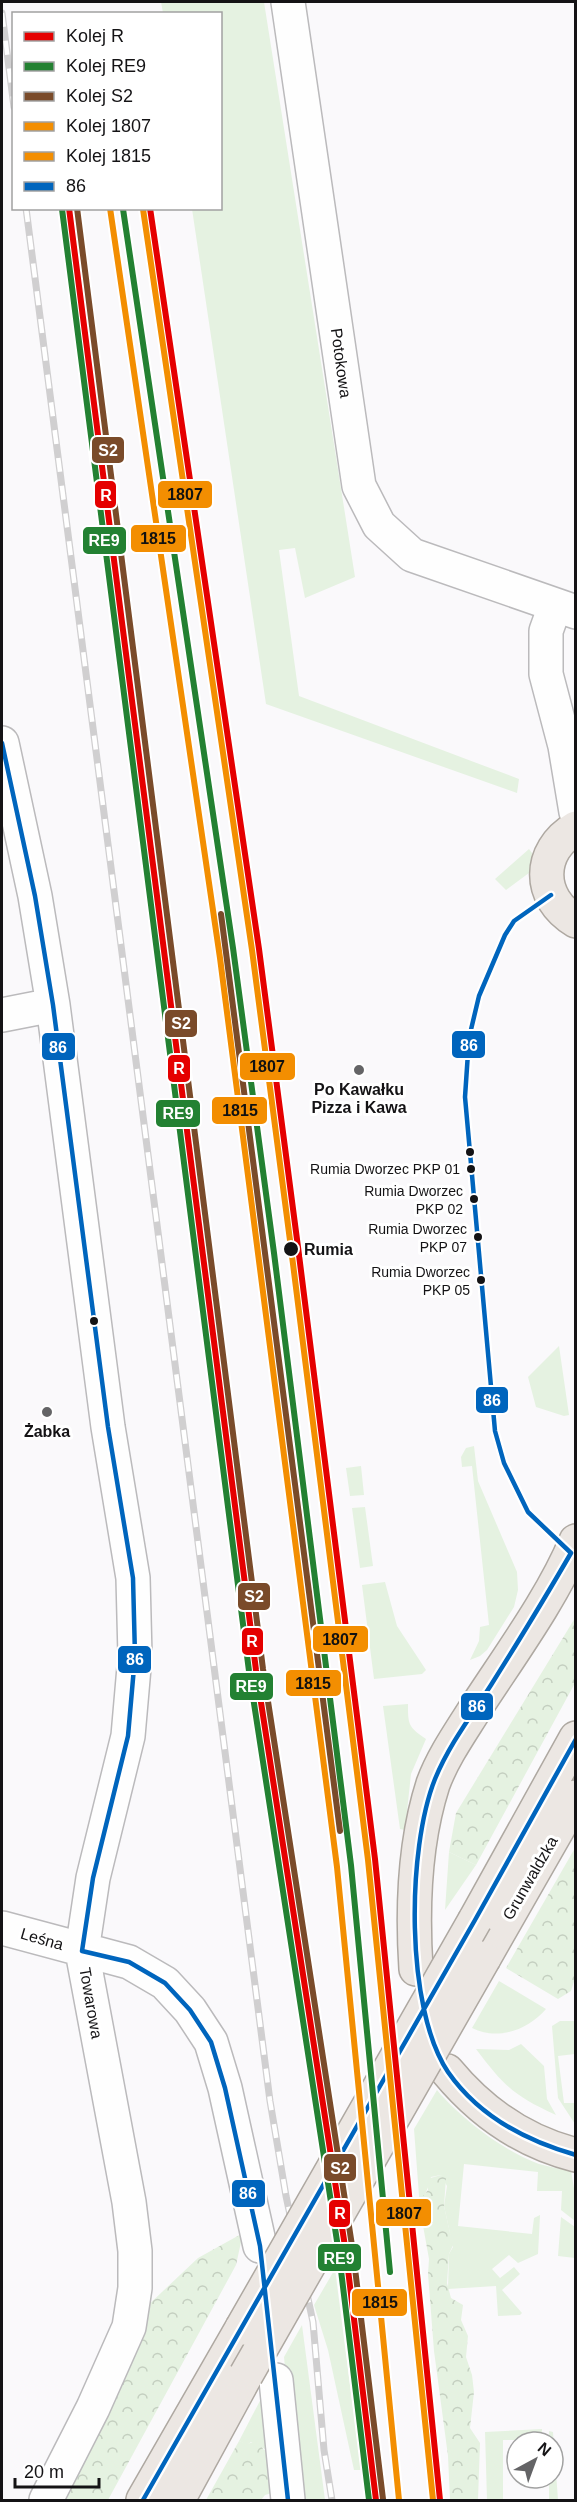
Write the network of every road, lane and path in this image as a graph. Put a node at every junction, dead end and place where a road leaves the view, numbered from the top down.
1 (288, 2) edge
2 (565, 609) edge
3 (2, 742) edge
4 (576, 812) edge
5 (576, 828) edge
6 (576, 921) edge
7 (53, 1005) junction
8 (2, 1015) edge
9 (576, 1541) edge
10 (576, 1738) edge
11 (576, 1797) edge
12 (2, 1928) edge
13 (82, 1951) junction
14 (416, 1969) dead end
15 (447, 2071) dead end
16 (576, 2155) edge
17 (260, 2246) dead end
18 (261, 2378) junction
19 (46, 2500) edge
20 (143, 2500) edge
21 (178, 2500) edge
22 (288, 2500) edge

1 - 2 street, Potokowa
2 - 4 street, Potokowa
3 - 7 street, Towarowa
5 - 6 main road
7 - 8 street
7 - 13 street, Towarowa
9 - 14 main road
10 - 20 main road, Grunwaldzka, bridge
11 - 18 main road, Grunwaldzka, bridge
12 - 13 street, Leśna
13 - 17 street, Leśna
13 - 19 street, Towarowa
15 - 16 main road
18 - 21 main road, Grunwaldzka
18 - 22 street

